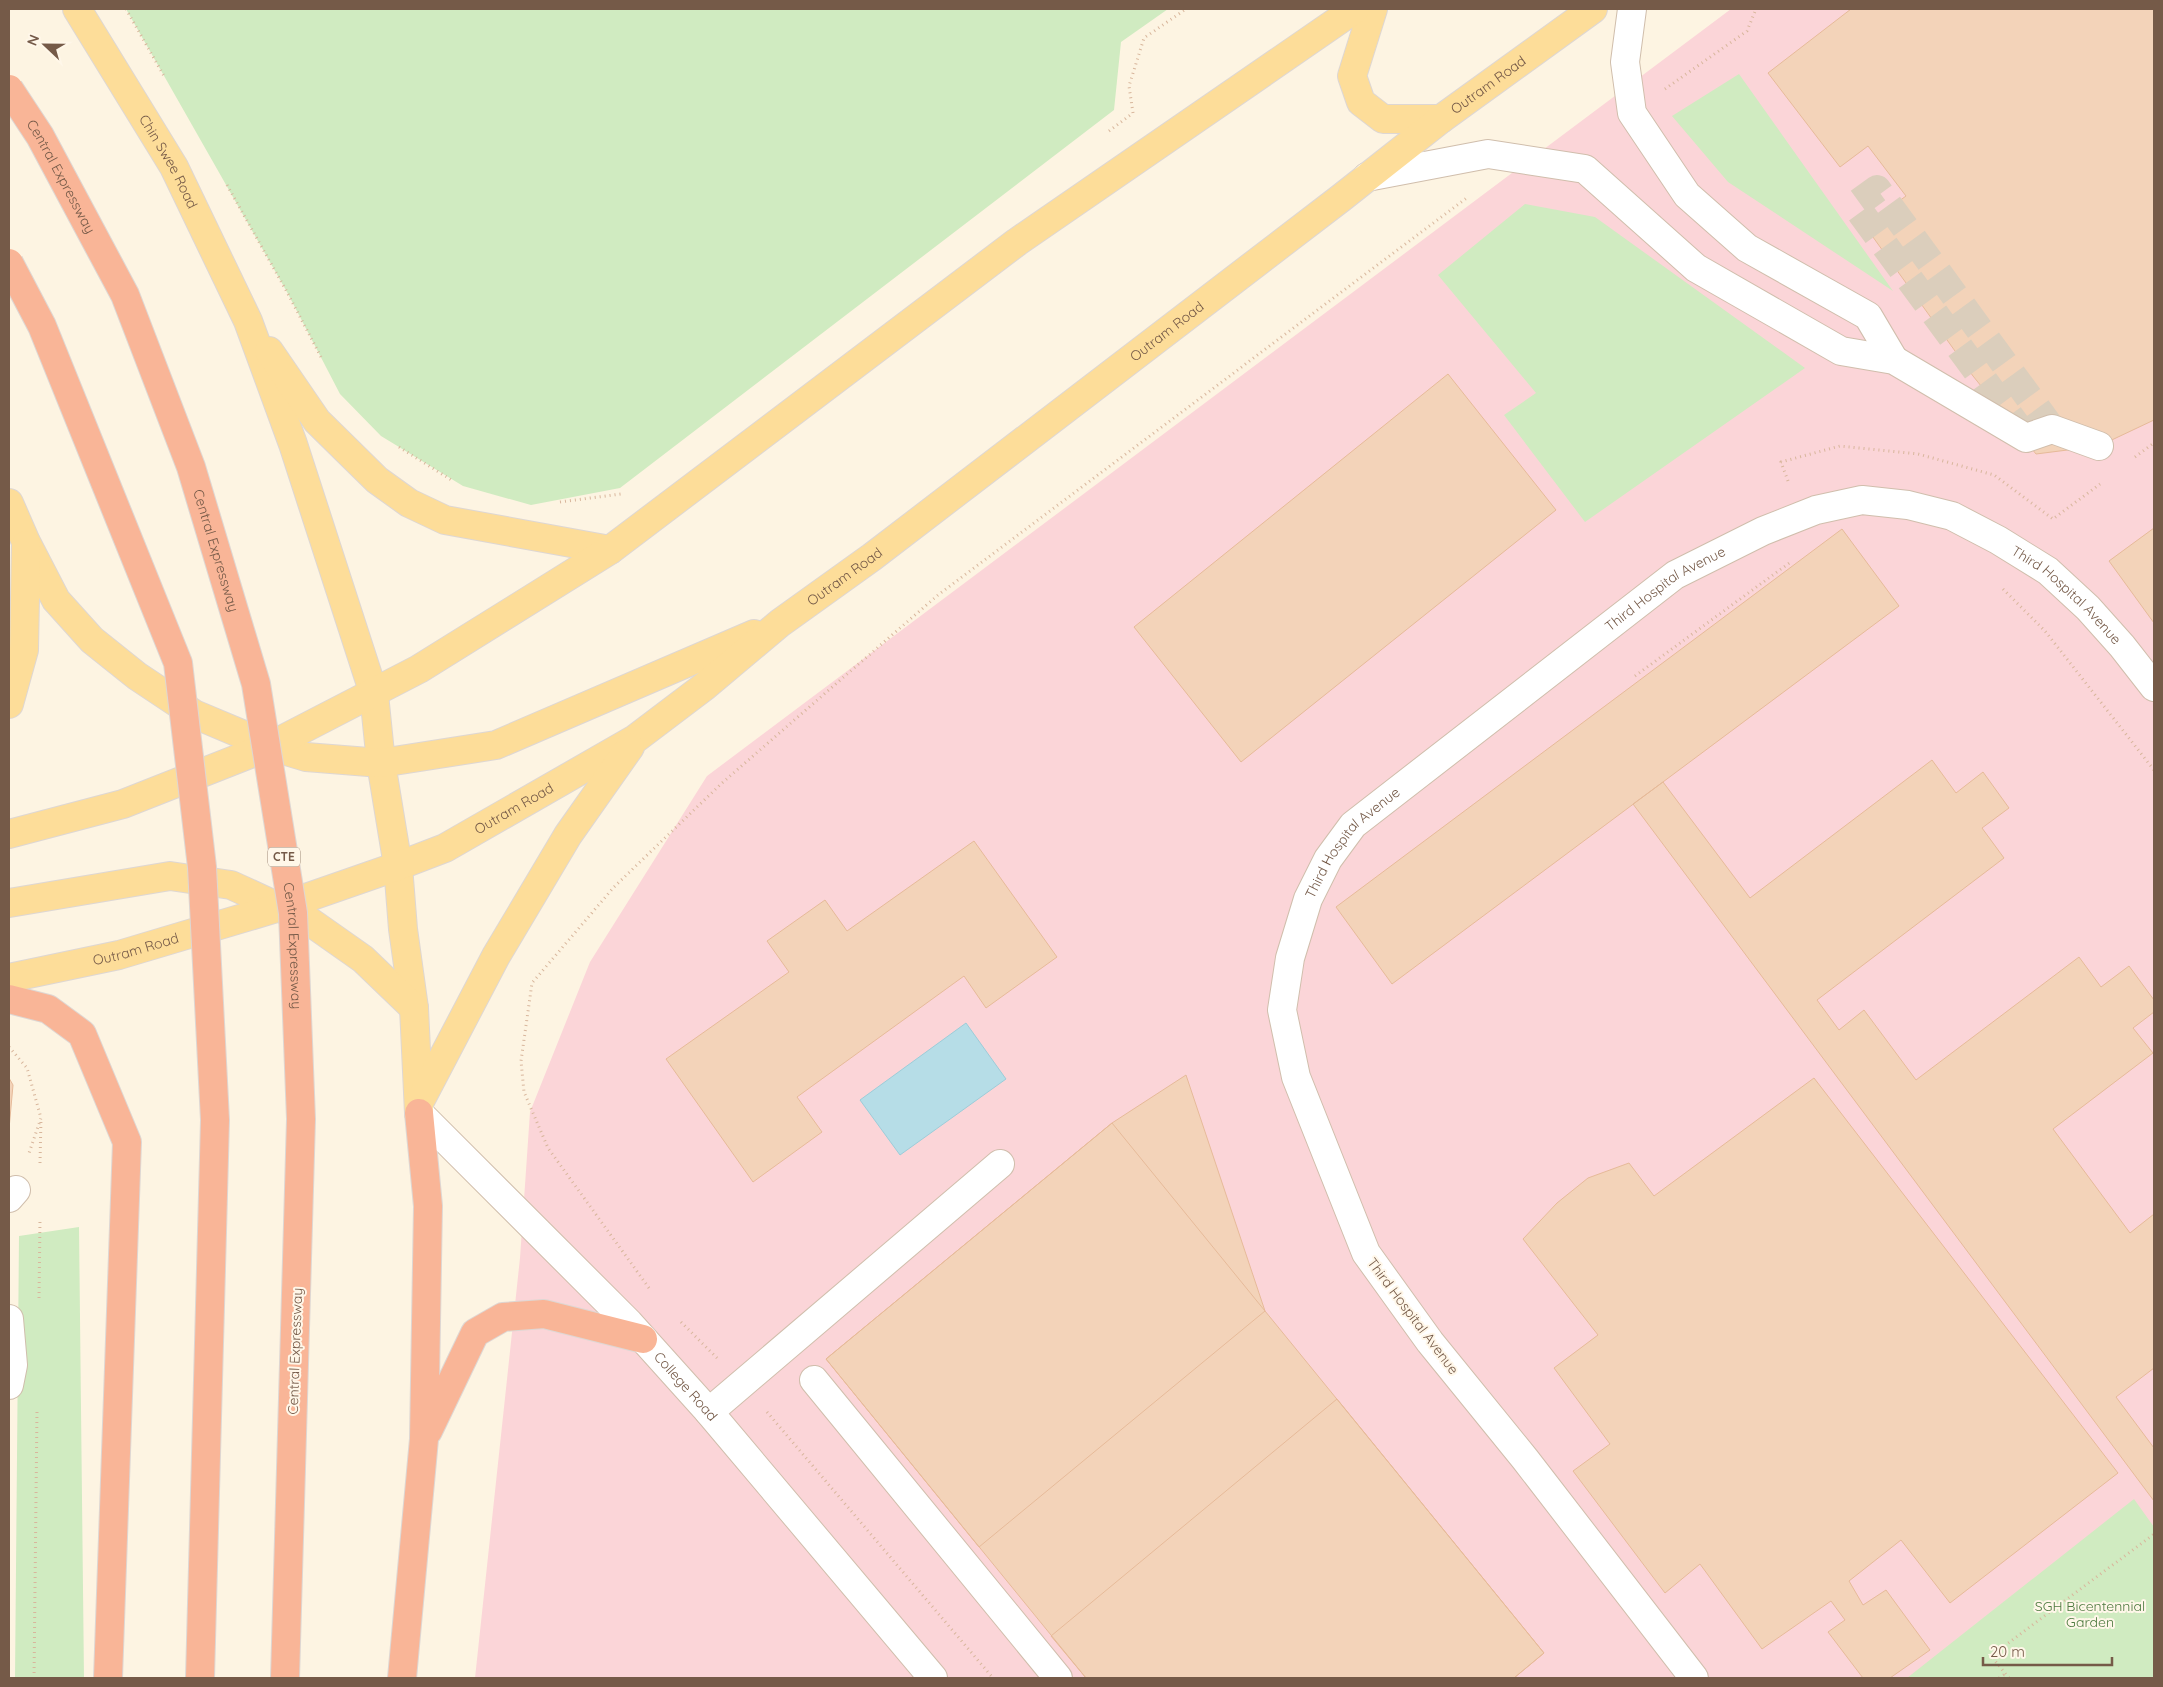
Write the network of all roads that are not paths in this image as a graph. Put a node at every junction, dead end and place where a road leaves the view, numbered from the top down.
1 (77, 9) edge
2 (1356, 9) edge
3 (1373, 9) edge
4 (1593, 9) edge
5 (1632, 9) edge
6 (9, 88) edge
7 (1441, 119) junction
8 (1367, 177) junction
9 (9, 264) edge
10 (248, 320) junction
11 (1894, 360) junction
12 (2099, 446) dead end
13 (9, 503) edge
14 (26, 542) junction
15 (610, 550) junction
16 (780, 623) junction
17 (2154, 687) edge
18 (374, 694) junction
19 (9, 704) edge
20 (635, 740) junction
21 (270, 746) junction
22 (381, 763) junction
23 (9, 834) edge
24 (398, 866) junction
25 (9, 903) edge
26 (280, 907) junction
27 (9, 978) edge
28 (9, 999) edge
29 (414, 1008) junction
30 (419, 1109) junction
31 (1000, 1164) dead end
32 (9, 1319) edge
33 (644, 1339) junction
34 (814, 1380) dead end
35 (9, 1385) edge
36 (709, 1412) junction
37 (424, 1439) junction
38 (108, 1678) edge
39 (200, 1678) edge
40 (285, 1678) edge
41 (402, 1678) edge
42 (933, 1678) edge
43 (1058, 1678) edge
44 (1694, 1678) edge

1 - 10 main road, Chin Swee Road
2 - 15 main road
3 - 7 main road
4 - 7 main road, Outram Road
5 - 11 street
6 - 40 highway, Central Expressway / CTE, bridge
7 - 8 main road, Outram Road
8 - 11 street
8 - 16 main road, Outram Road
9 - 39 highway, bridge
10 - 15 main road
10 - 18 main road
11 - 12 street
13 - 14 main road
14 - 19 main road
14 - 21 main road
15 - 18 main road
16 - 20 main road, Outram Road
16 - 22 main road
17 - 44 street, Third Hospital Avenue
18 - 21 main road
18 - 22 main road
20 - 24 main road, Outram Road
20 - 30 main road
21 - 22 main road
21 - 23 main road
22 - 24 main road
24 - 26 main road, Outram Road
24 - 29 main road
25 - 26 main road
26 - 27 main road, Outram Road
26 - 29 main road
28 - 38 highway
29 - 30 main road
30 - 33 street, College Road
30 - 37 highway
31 - 36 street
32 - 35 street
33 - 36 street, College Road
33 - 37 highway
34 - 43 street
36 - 42 street, College Road
37 - 41 highway

